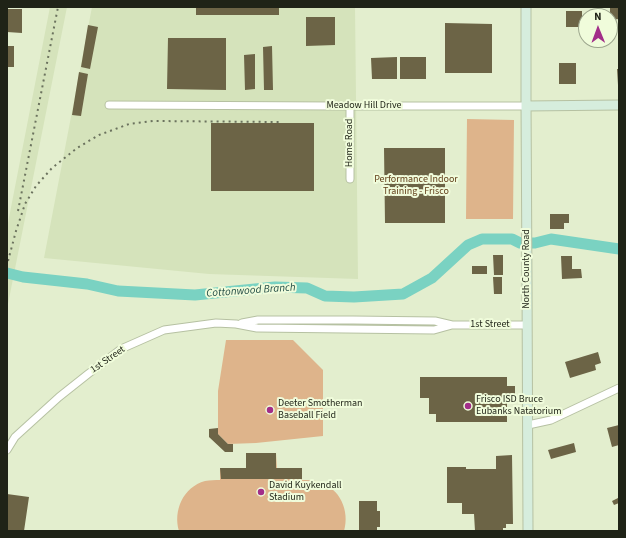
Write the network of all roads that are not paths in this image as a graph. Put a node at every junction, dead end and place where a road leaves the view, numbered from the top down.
1 (526, 7) edge
2 (109, 105) dead end
3 (619, 105) edge
4 (350, 106) junction
5 (526, 106) junction
6 (350, 179) dead end
7 (353, 320) junction
8 (236, 324) junction
9 (452, 325) junction
10 (527, 325) junction
11 (353, 329) junction
12 (619, 388) edge
13 (528, 425) junction
14 (7, 450) edge
15 (528, 531) edge

1 - 5 street, North County Road
2 - 4 street, Meadow Hill Drive
3 - 5 street, Meadow Hill Drive
4 - 5 street, Meadow Hill Drive
4 - 6 street, Home Road
5 - 10 street, North County Road
7 - 8 street, 1st Street
7 - 9 street, 1st Street
7 - 11 street
8 - 11 street, 1st Street
8 - 14 street, 1st Street
9 - 10 street, 1st Street
9 - 11 street, 1st Street
10 - 13 street, North County Road
12 - 13 street
13 - 15 street, North County Road

